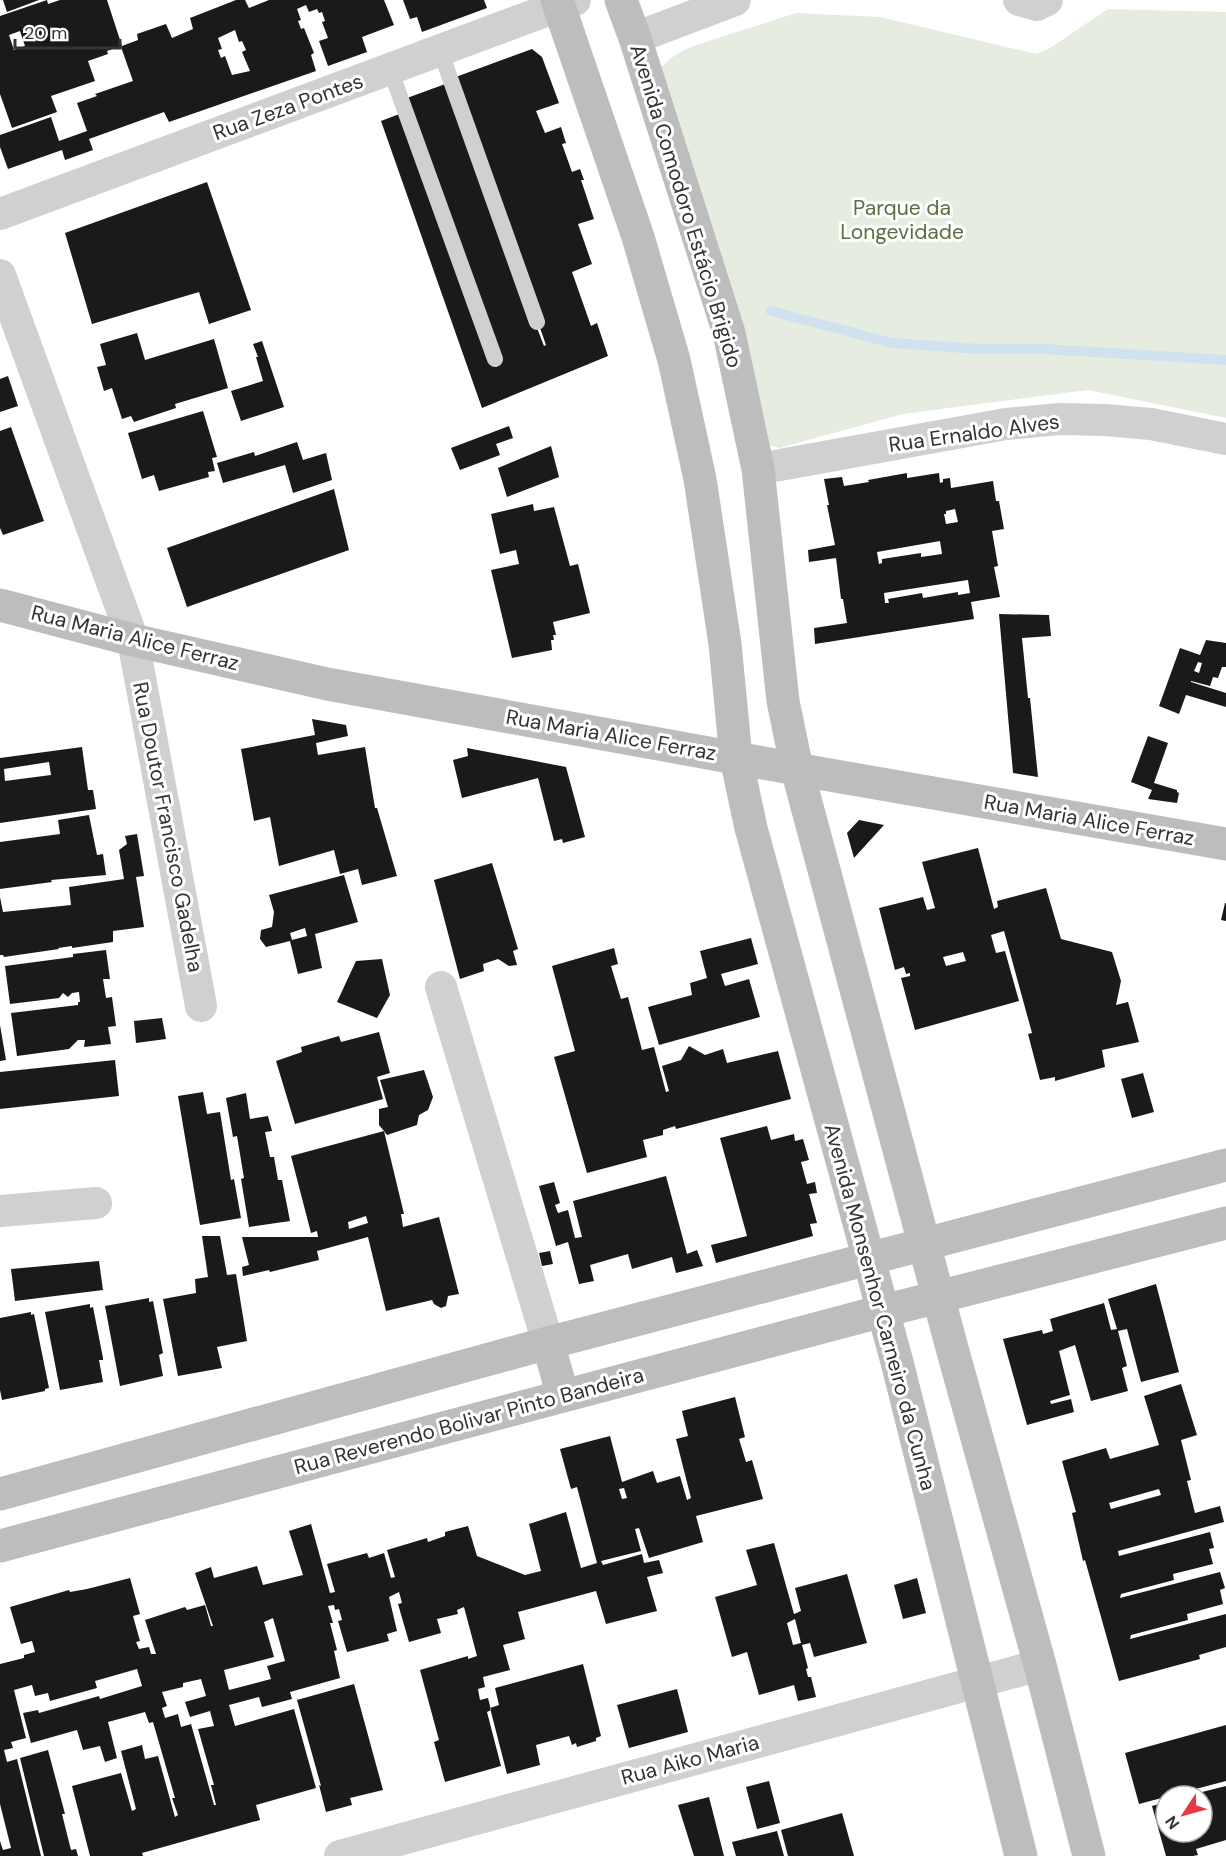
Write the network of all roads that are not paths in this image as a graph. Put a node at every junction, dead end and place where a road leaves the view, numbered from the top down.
1 (621, 0) edge
2 (735, 0) edge
3 (1019, 0) edge
4 (1047, 0) edge
5 (564, 2) edge
6 (635, 38) junction
7 (440, 50) junction
8 (390, 69) junction
9 (0, 214) edge
10 (0, 275) edge
11 (537, 322) dead end
12 (495, 359) dead end
13 (1226, 439) edge
14 (758, 469) junction
15 (0, 605) edge
16 (133, 640) junction
17 (736, 758) junction
18 (797, 769) junction
19 (1226, 844) edge
20 (441, 987) dead end
21 (201, 1005) dead end
22 (1226, 1165) edge
23 (96, 1203) dead end
24 (0, 1211) edge
25 (1226, 1223) edge
26 (924, 1244) junction
27 (868, 1259) junction
28 (938, 1297) junction
29 (883, 1311) junction
30 (548, 1343) junction
31 (563, 1396) junction
32 (0, 1494) edge
33 (0, 1546) edge
34 (1040, 1665) junction
35 (977, 1682) junction
36 (340, 1856) edge
37 (1022, 1856) edge
38 (1089, 1856) edge

1 - 6 street, Avenida Comodoro Estácio Brigido
2 - 6 street
3 - 4 street
5 - 7 street, Rua Zeza Pontes
5 - 17 street
6 - 14 street, Avenida Comodoro Estácio Brigido
7 - 8 street, Rua Zeza Pontes
7 - 11 lane
8 - 9 street, Rua Zeza Pontes
8 - 12 lane
10 - 16 street, Rua Doutor Francisco Gadelha
13 - 14 street, Rua Ernaldo Alves
14 - 18 street, Avenida Comodoro Estácio Brigido
15 - 16 street, Rua Maria Alice Ferraz
16 - 17 street, Rua Maria Alice Ferraz
16 - 21 street, Rua Doutor Francisco Gadelha
17 - 18 street, Rua Maria Alice Ferraz
17 - 27 street, Avenida Monsenhor Carneiro da Cunha
18 - 19 street, Rua Maria Alice Ferraz
18 - 26 street
20 - 30 street
22 - 26 street
23 - 24 street
25 - 28 street, Rua Reverendo Bolivar Pinto Bandeira
26 - 27 street
26 - 28 street
27 - 29 street, Avenida Monsenhor Carneiro da Cunha
27 - 30 street
28 - 29 street, Rua Reverendo Bolivar Pinto Bandeira
28 - 34 street
29 - 31 street, Rua Reverendo Bolivar Pinto Bandeira
29 - 35 street, Avenida Monsenhor Carneiro da Cunha
30 - 31 street
30 - 32 street
31 - 33 street, Rua Reverendo Bolivar Pinto Bandeira
34 - 35 street, Rua Aiko Maria
34 - 38 street
35 - 36 street, Rua Aiko Maria
35 - 37 street, Avenida Monsenhor Carneiro da Cunha

